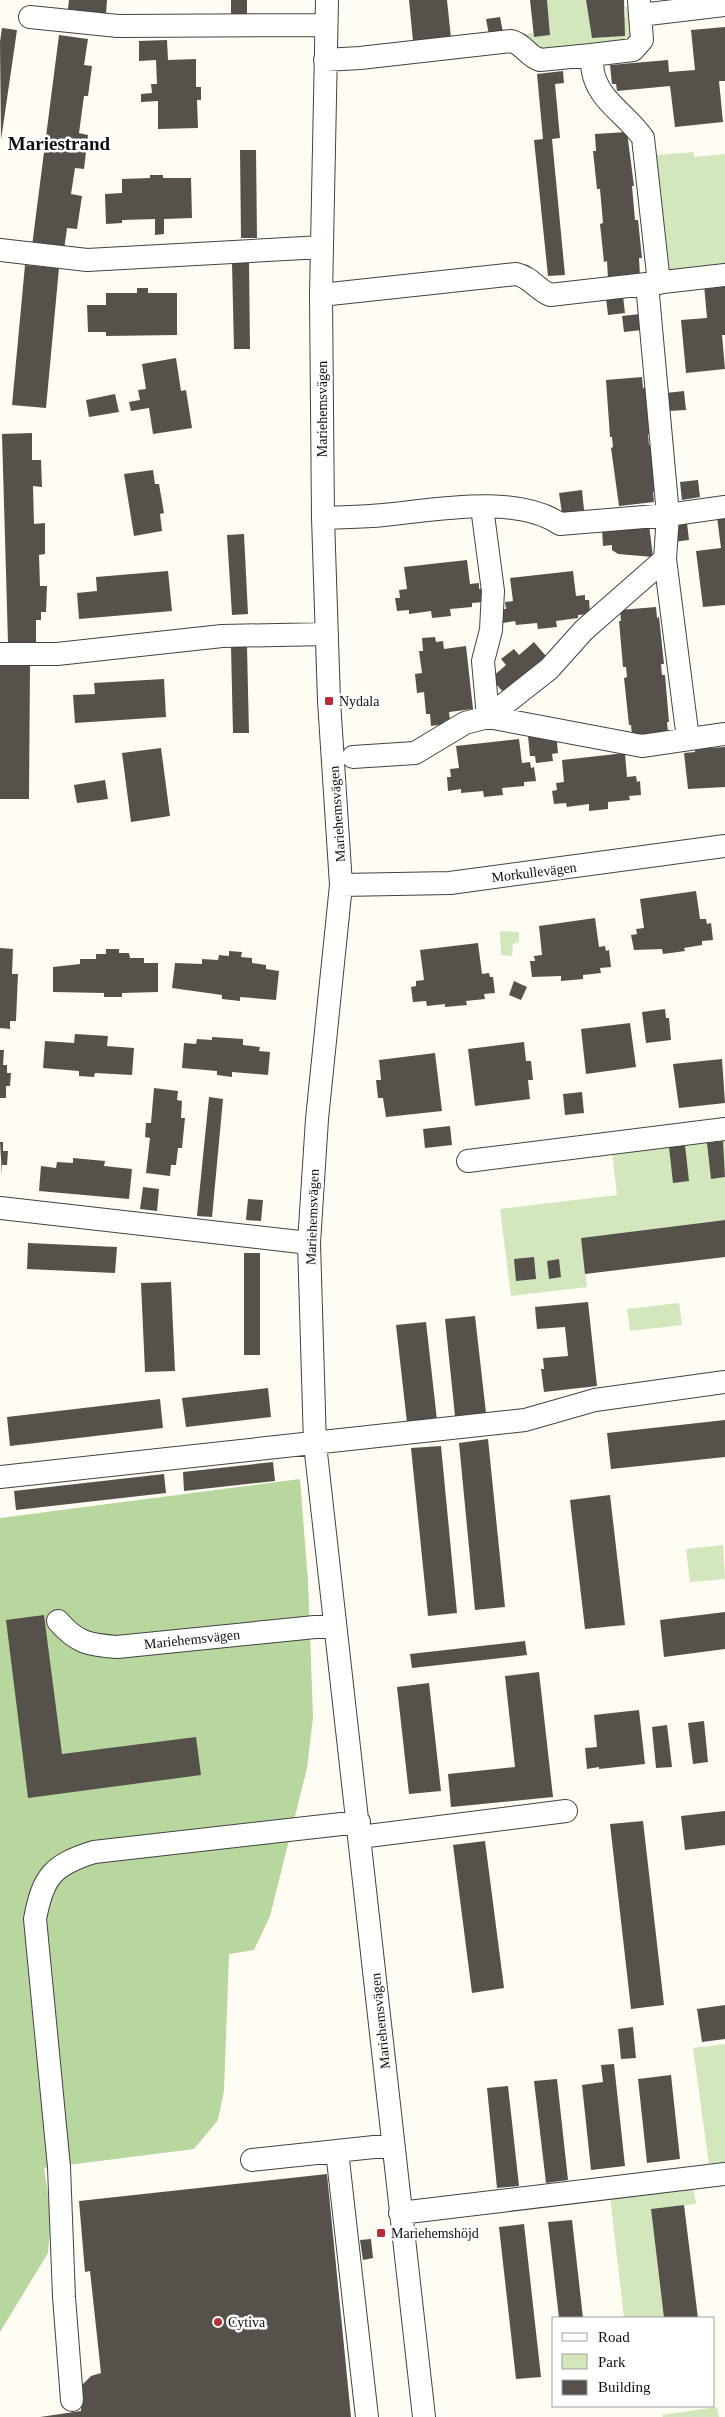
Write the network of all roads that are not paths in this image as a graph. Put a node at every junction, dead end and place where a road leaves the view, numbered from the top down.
1 (327, 0) edge
2 (725, 5) edge
3 (640, 8) edge
4 (30, 18) dead end
5 (326, 25) junction
6 (591, 55) junction
7 (325, 60) junction
8 (322, 247) junction
9 (0, 250) edge
10 (725, 275) edge
11 (653, 284) junction
12 (321, 295) junction
13 (482, 507) junction
14 (725, 507) edge
15 (668, 515) junction
16 (323, 518) junction
17 (666, 558) junction
18 (327, 634) junction
19 (0, 654) edge
20 (488, 717) junction
21 (725, 734) edge
22 (688, 739) junction
23 (353, 757) dead end
24 (725, 846) edge
25 (341, 885) junction
26 (725, 1129) edge
27 (468, 1161) dead end
28 (0, 1208) edge
29 (309, 1243) junction
30 (725, 1382) edge
31 (315, 1444) junction
32 (0, 1477) edge
33 (58, 1621) dead end
34 (335, 1625) junction
35 (566, 1811) dead end
36 (360, 1830) junction
37 (393, 2145) junction
38 (338, 2151) junction
39 (252, 2160) dead end
40 (725, 2174) edge
41 (400, 2213) junction
42 (72, 2400) dead end
43 (367, 2417) edge
44 (424, 2417) edge

1 - 5 street, Mariehemsvägen
2 - 3 street
3 - 6 street
4 - 5 street
5 - 7 street, Mariehemsvägen
6 - 7 street
6 - 11 street
7 - 8 street, Mariehemsvägen
8 - 9 street
8 - 12 street, Mariehemsvägen
10 - 11 street
11 - 12 street
11 - 15 street
12 - 16 street, Mariehemsvägen
13 - 15 street
13 - 16 street
13 - 20 street
14 - 15 street
15 - 17 street
16 - 18 street, Mariehemsvägen
17 - 20 street
17 - 22 street
18 - 19 street
18 - 25 street, Mariehemsvägen
20 - 22 street
20 - 23 street
21 - 22 street
24 - 25 street, Morkullevägen
25 - 29 street, Mariehemsvägen
26 - 27 street
28 - 29 street
29 - 31 street, Mariehemsvägen
30 - 31 street
31 - 32 street
31 - 34 street, Mariehemsvägen
33 - 34 street, Mariehemsvägen
34 - 36 street, Mariehemsvägen
35 - 36 street
36 - 37 street, Mariehemsvägen
36 - 42 street
37 - 38 street
37 - 41 street, Mariehemsvägen
38 - 39 street
38 - 43 street
40 - 41 street
41 - 44 street, Mariehemsvägen

